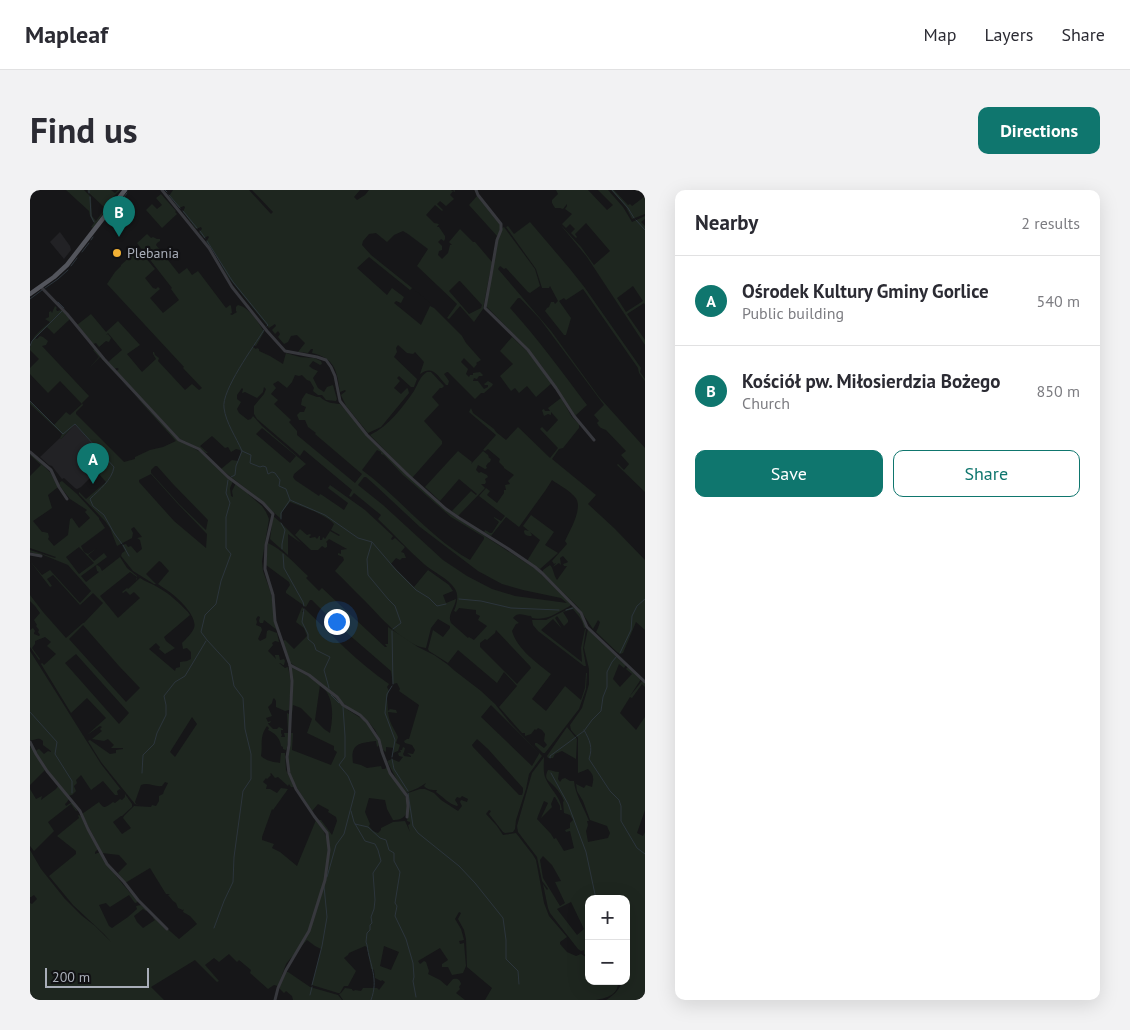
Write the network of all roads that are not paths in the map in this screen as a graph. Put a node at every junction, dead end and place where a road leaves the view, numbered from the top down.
1 (125, 190) edge
2 (162, 190) edge
3 (476, 190) edge
4 (42, 289) junction
5 (30, 294) edge
6 (594, 440) dead end
7 (30, 452) edge
8 (67, 499) dead end
9 (30, 554) edge
10 (41, 556) dead end
11 (290, 665) junction
12 (645, 682) edge
13 (30, 742) edge
14 (408, 817) dead end
15 (167, 929) dead end
16 (275, 1000) edge

1 - 4 main road
2 - 12 street
3 - 6 street
4 - 5 main road
4 - 11 street
7 - 8 street
9 - 10 street
11 - 14 street
11 - 16 street
13 - 15 street

